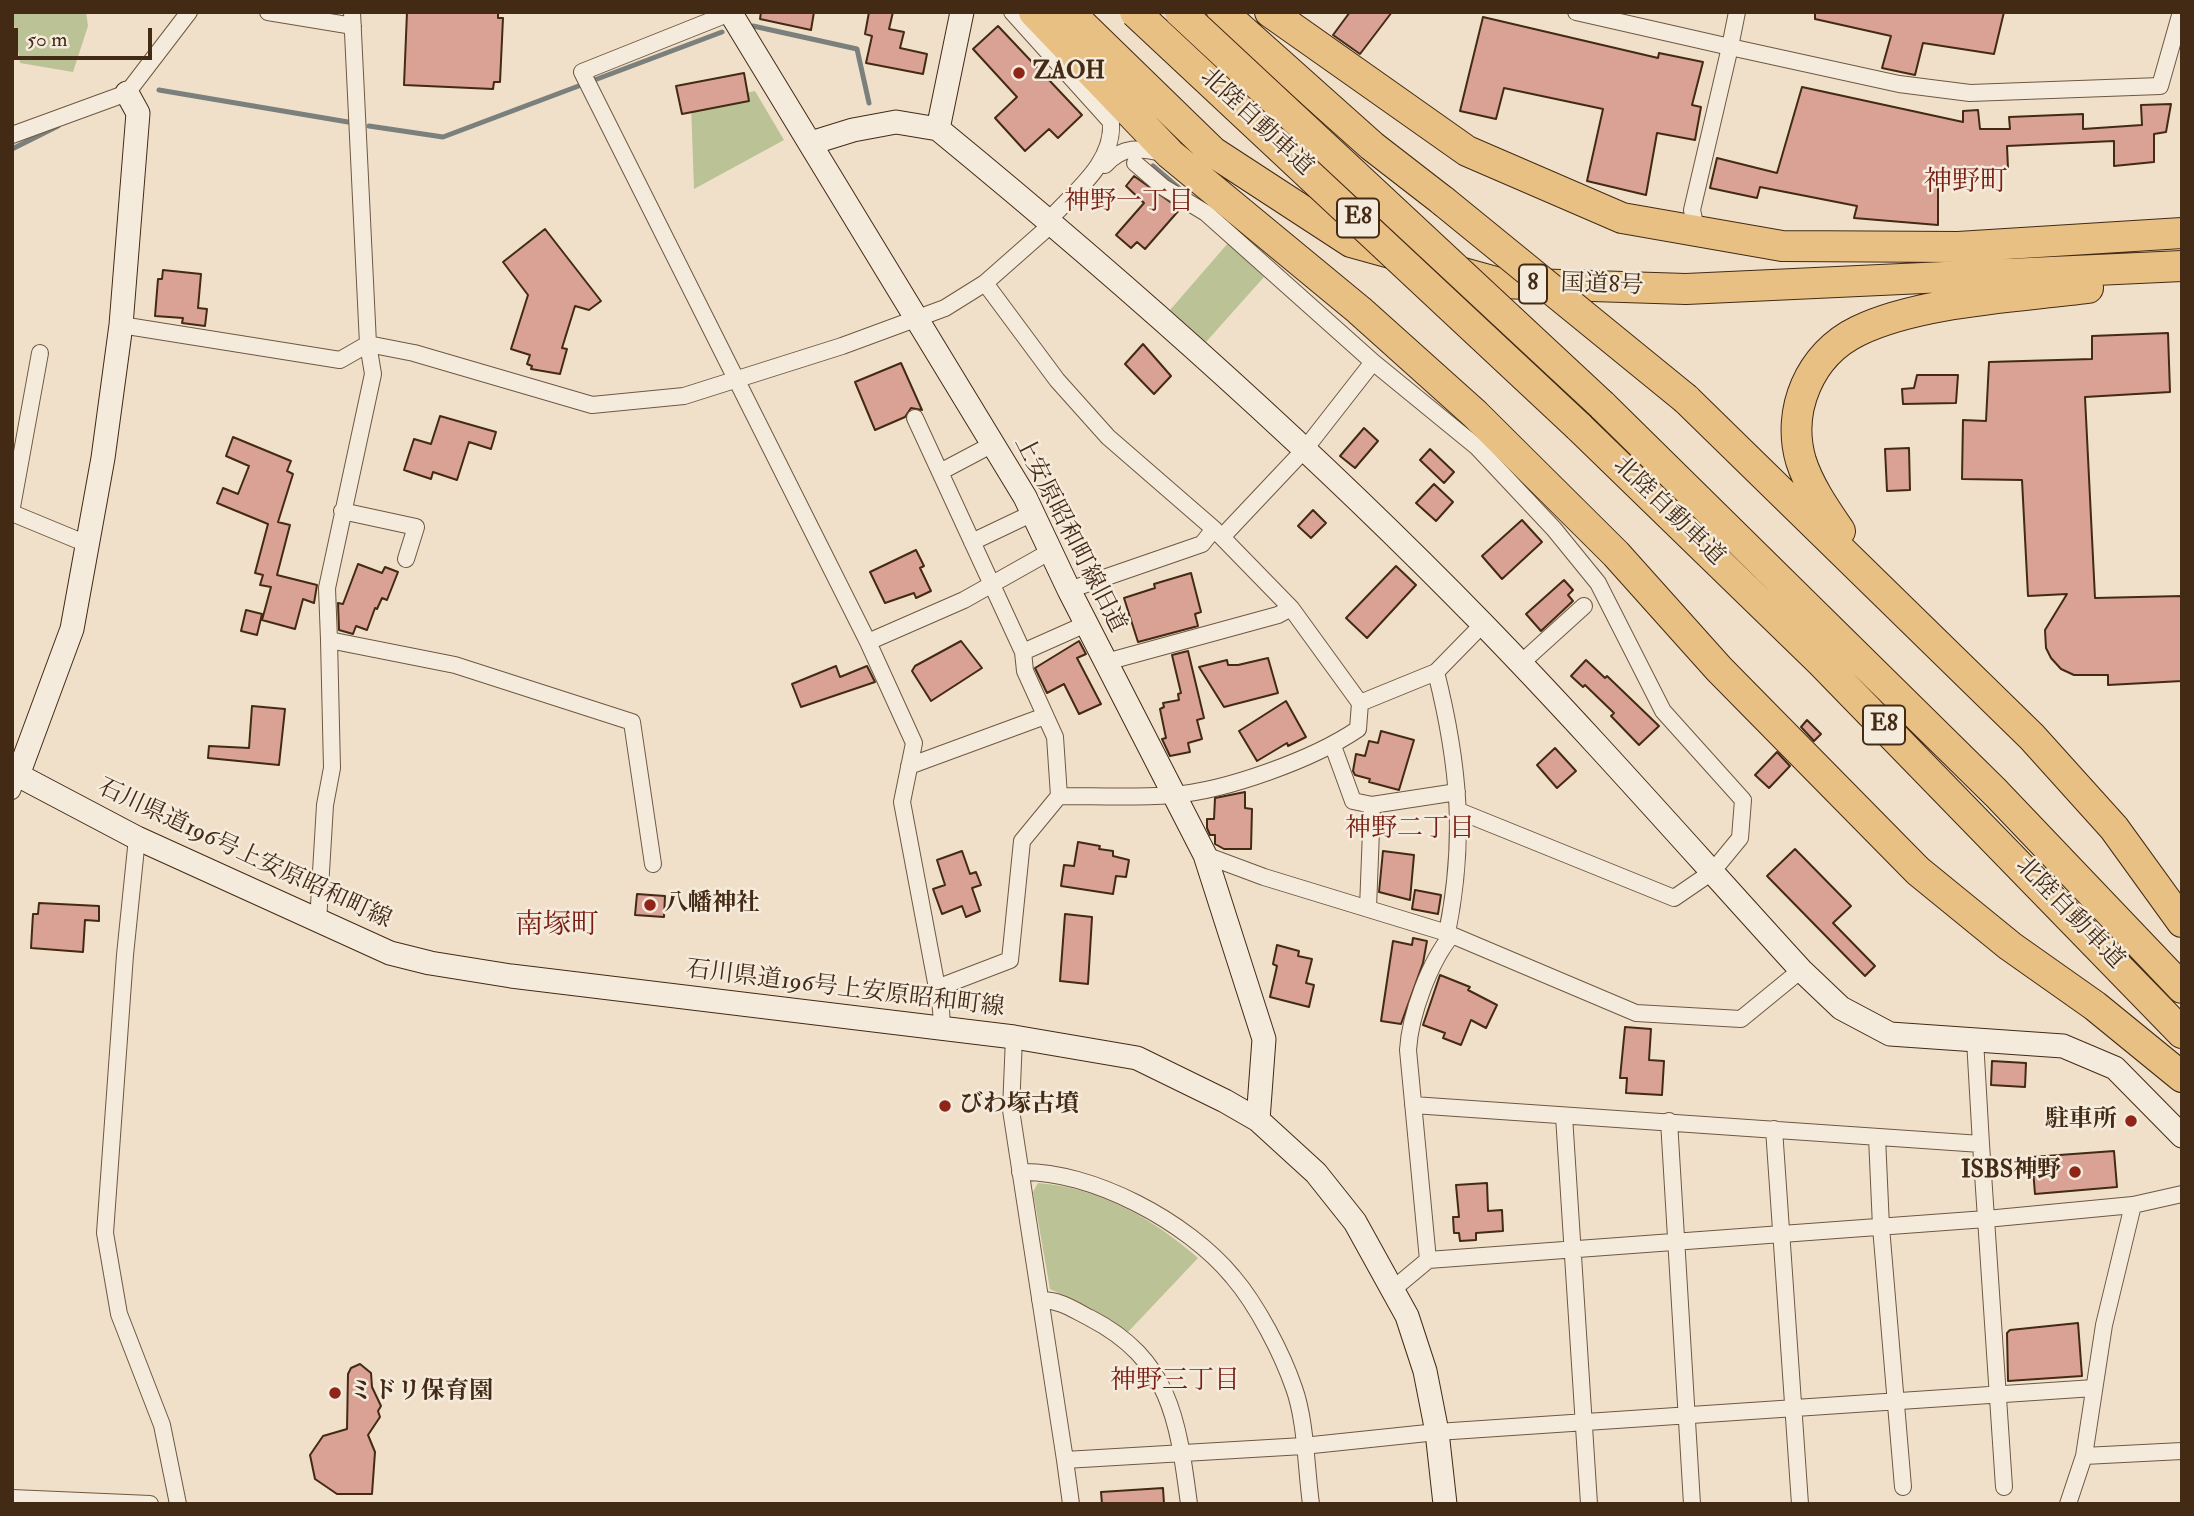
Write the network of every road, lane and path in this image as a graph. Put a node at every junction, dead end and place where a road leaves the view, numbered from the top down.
1 (189, 12) edge
2 (268, 12) edge
3 (962, 12) edge
4 (1012, 12) edge
5 (1034, 12) edge
6 (1069, 12) edge
7 (1135, 12) edge
8 (1180, 12) edge
9 (1222, 12) edge
10 (1258, 12) edge
11 (1270, 12) edge
12 (1576, 12) edge
13 (1737, 12) edge
14 (2180, 12) edge
15 (730, 13) edge
16 (352, 19) edge
17 (1730, 47) junction
18 (127, 93) junction
19 (938, 129) junction
20 (12, 135) edge
21 (811, 143) junction
22 (1213, 152) junction
23 (1170, 154) junction
24 (1135, 163) dead end
25 (1443, 201) junction
26 (1052, 223) junction
27 (1697, 233) junction
28 (2182, 233) edge
29 (2182, 266) edge
30 (2182, 275) edge
31 (985, 282) junction
32 (916, 320) junction
33 (121, 325) junction
34 (368, 344) junction
35 (40, 353) dead end
36 (1373, 362) junction
37 (738, 380) junction
38 (915, 418) dead end
39 (993, 444) junction
40 (1305, 449) junction
41 (940, 472) junction
42 (12, 510) edge
43 (342, 511) junction
44 (1033, 513) junction
45 (1218, 533) junction
46 (972, 542) junction
47 (88, 544) junction
48 (1051, 551) junction
49 (406, 559) dead end
50 (1872, 579) junction
51 (991, 582) junction
52 (1069, 590) junction
53 (1584, 606) dead end
54 (1291, 608) junction
55 (1086, 624) junction
56 (1483, 624) junction
57 (329, 640) junction
58 (868, 642) junction
59 (1023, 652) junction
60 (1106, 662) junction
61 (1520, 664) junction
62 (1436, 672) junction
63 (1360, 703) junction
64 (1045, 716) junction
65 (1333, 746) junction
66 (909, 766) junction
67 (14, 779) edge
68 (1457, 792) junction
69 (1174, 795) junction
70 (1059, 796) junction
71 (1372, 805) junction
72 (1459, 811) junction
73 (137, 838) junction
74 (1205, 855) junction
75 (653, 864) dead end
76 (1712, 872) junction
77 (1368, 908) junction
78 (318, 922) junction
79 (2182, 922) edge
80 (1449, 934) junction
81 (1801, 970) junction
82 (937, 988) junction
83 (2182, 988) edge
84 (942, 1028) junction
85 (2182, 1033) edge
86 (1014, 1037) junction
87 (1975, 1040) junction
88 (2182, 1077) edge
89 (1413, 1105) junction
90 (1564, 1116) junction
91 (1258, 1120) junction
92 (1669, 1121) junction
93 (1774, 1129) junction
94 (2182, 1136) edge
95 (1877, 1137) junction
96 (1981, 1144) junction
97 (1020, 1171) junction
98 (2182, 1194) edge
99 (2133, 1205) junction
100 (1986, 1219) junction
101 (1881, 1227) junction
102 (1781, 1234) junction
103 (1677, 1242) junction
104 (1571, 1250) junction
105 (1428, 1260) junction
106 (1392, 1290) junction
107 (1040, 1300) junction
108 (2094, 1388) junction
109 (1995, 1395) junction
110 (1895, 1402) junction
111 (1793, 1408) junction
112 (1685, 1416) junction
113 (1583, 1422) junction
114 (1437, 1432) junction
115 (1303, 1446) junction
116 (2182, 1451) edge
117 (1182, 1452) junction
118 (2084, 1456) junction
119 (1065, 1460) junction
120 (2004, 1487) dead end
121 (1903, 1488) dead end
122 (12, 1498) edge
123 (76, 1503) edge
124 (150, 1504) edge
125 (178, 1504) edge
126 (1071, 1504) edge
127 (1189, 1504) edge
128 (1311, 1504) edge
129 (1445, 1504) edge
130 (1589, 1504) edge
131 (1692, 1504) edge
132 (1800, 1504) edge
133 (2068, 1504) edge

1 - 18 street
2 - 16 street
3 - 19 street
4 - 26 street
5 - 22 highway
5 - 23 highway
6 - 22 highway, 国道8号 / 8
7 - 85 highway, 北陸自動車道 / E8, bridge
8 - 83 highway, 北陸自動車道 / E8, bridge
9 - 25 highway
10 - 25 highway
11 - 27 highway
12 - 17 street
13 - 17 street
14 - 17 street
15 - 21 street, 上安原昭和町線旧道
15 - 37 street
16 - 34 street
17 - 27 street
18 - 20 street
18 - 33 street
19 - 21 street
19 - 26 street
21 - 32 street, 上安原昭和町線旧道
22 - 29 highway, 国道8号 / 8
23 - 26 street
23 - 88 highway
24 - 36 street
25 - 50 highway, bridge
26 - 31 street
26 - 40 street
27 - 28 highway
30 - 50 highway
31 - 32 street
31 - 45 street
32 - 37 street
32 - 39 street, 上安原昭和町線旧道
33 - 34 street
33 - 47 street
34 - 37 street
34 - 43 street
35 - 42 street
36 - 40 street
36 - 76 street
37 - 58 street
38 - 41 street
39 - 41 street
39 - 44 street, 上安原昭和町線旧道
40 - 45 street
40 - 56 street
41 - 46 street
42 - 47 street
43 - 49 street
43 - 57 street
44 - 46 street
44 - 48 street, 上安原昭和町線旧道
45 - 52 street
45 - 54 street
46 - 51 street
47 - 67 street
48 - 51 street
48 - 52 street, 上安原昭和町線旧道
50 - 79 highway
51 - 58 street
51 - 59 street
52 - 55 street, 上安原昭和町線旧道
53 - 61 street
54 - 60 street
54 - 63 street
55 - 59 street
55 - 60 street, 上安原昭和町線旧道
56 - 61 street
56 - 62 street
57 - 75 street
57 - 78 street
58 - 66 street
59 - 64 street
60 - 69 street, 上安原昭和町線旧道
61 - 76 street
62 - 63 street
62 - 68 street
63 - 65 street
64 - 66 street
64 - 70 street
65 - 69 street
65 - 71 street
66 - 82 street
67 - 73 street, 石川県道196号上安原昭和町線
68 - 71 street
68 - 72 street
69 - 70 street
69 - 74 street, 上安原昭和町線旧道
70 - 82 street
71 - 77 street
72 - 76 street
72 - 80 street
73 - 78 street, 石川県道196号上安原昭和町線
73 - 125 street
74 - 77 street
74 - 91 street, 上安原昭和町線旧道
76 - 81 street
77 - 80 street
78 - 84 street, 石川県道196号上安原昭和町線
80 - 81 street
80 - 89 street
81 - 87 street
82 - 84 street
84 - 86 street, 石川県道196号上安原昭和町線
86 - 91 street, 石川県道196号上安原昭和町線
86 - 97 street
87 - 94 street
87 - 96 street
89 - 90 street
89 - 105 street
90 - 92 street
90 - 104 street
91 - 106 street, 石川県道196号上安原昭和町線
92 - 93 street
92 - 103 street
93 - 95 street
93 - 102 street
95 - 96 street
95 - 101 street
96 - 100 street
97 - 107 street
97 - 115 street
98 - 99 street
99 - 100 street
99 - 108 street
100 - 101 street
100 - 109 street
101 - 102 street
101 - 110 street
102 - 103 street
102 - 111 street
103 - 104 street
103 - 112 street
104 - 105 street
104 - 113 street
105 - 106 street
106 - 114 street, 石川県道196号上安原昭和町線
107 - 117 street
107 - 119 street
108 - 109 street
108 - 118 street
109 - 110 street
109 - 120 street
110 - 111 street
110 - 121 street
111 - 112 street
111 - 132 street
112 - 113 street
112 - 131 street
113 - 114 street
113 - 130 street
114 - 115 street
114 - 129 street, 石川県道196号上安原昭和町線
115 - 117 street
115 - 128 street
116 - 118 street
117 - 119 street
117 - 127 street
118 - 133 street
119 - 126 street
122 - 123 street
123 - 124 street

